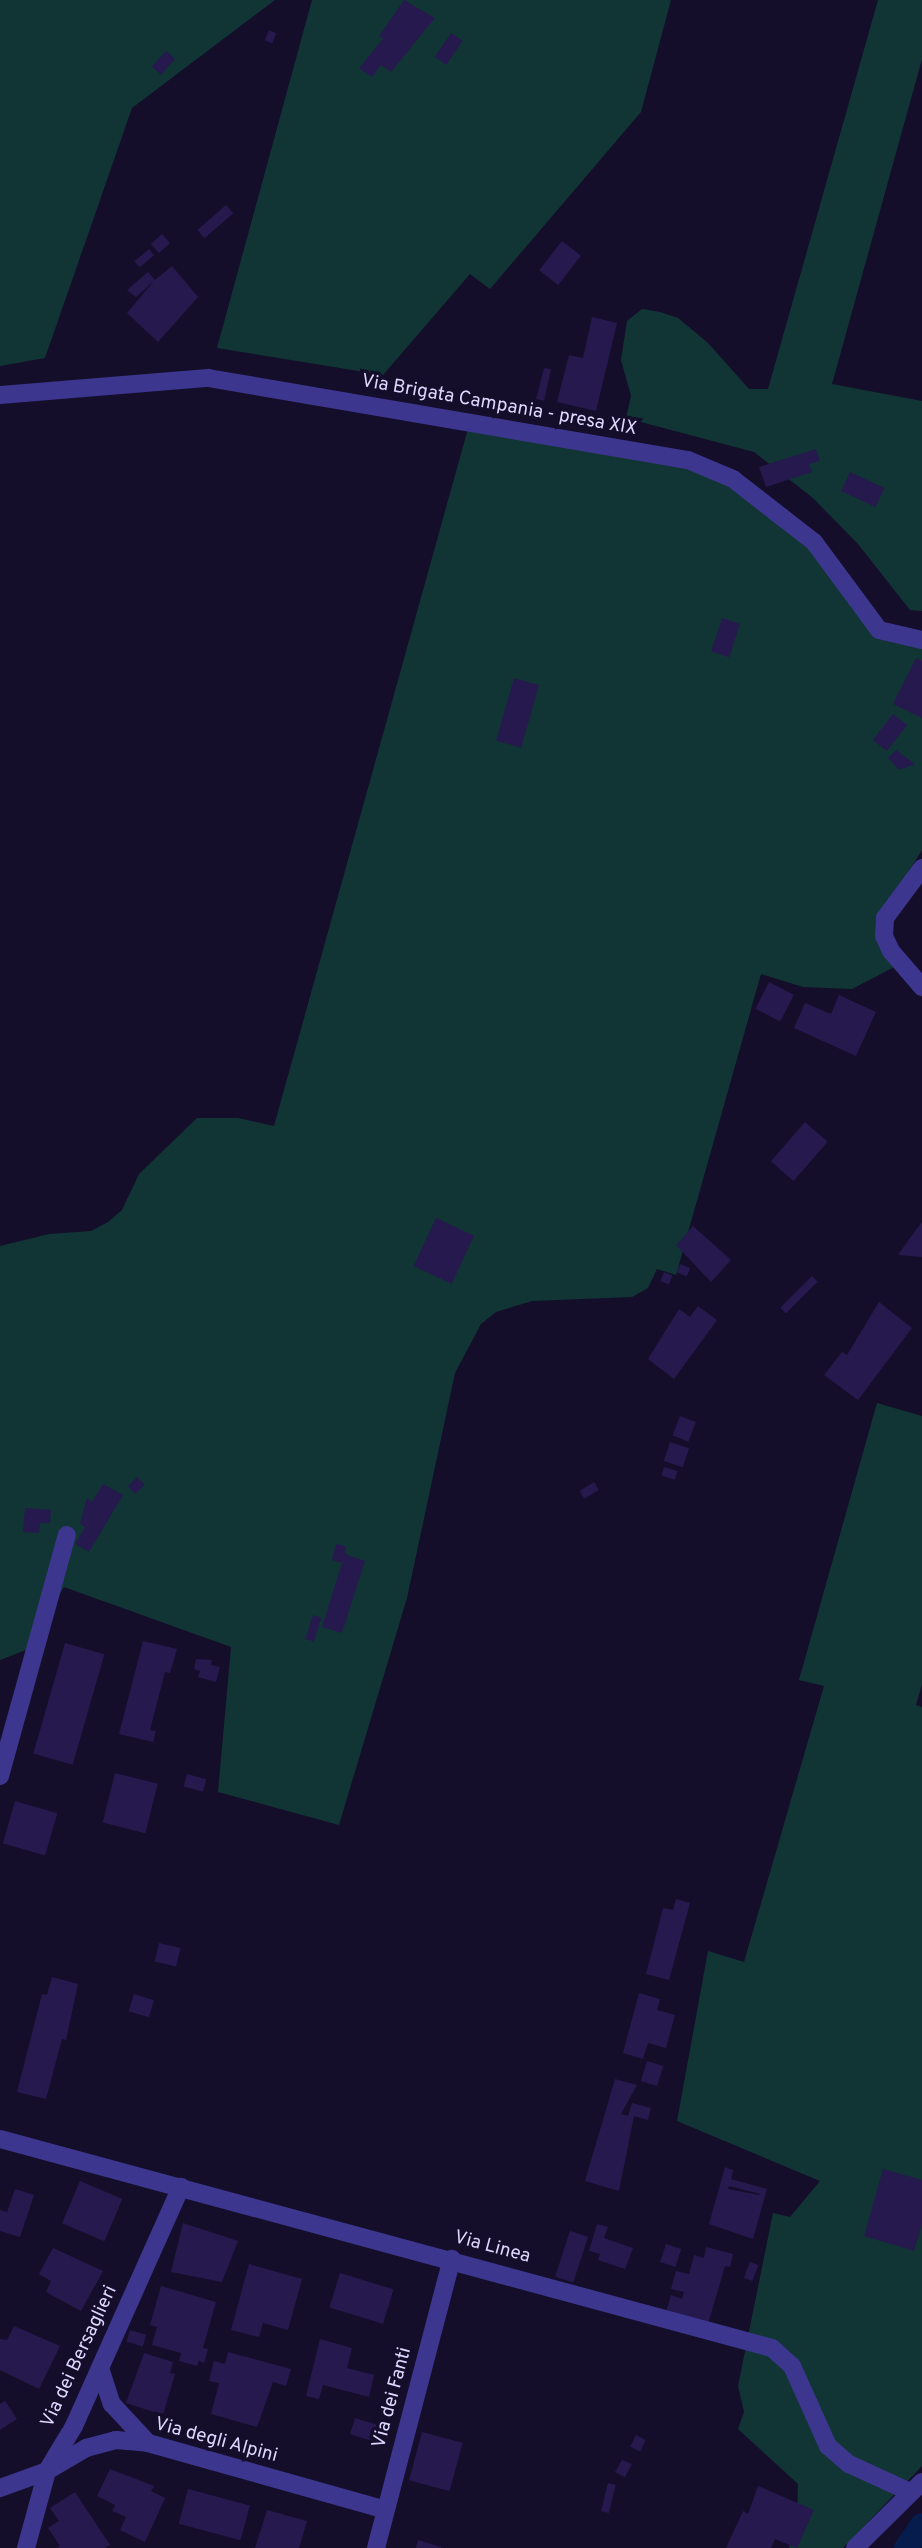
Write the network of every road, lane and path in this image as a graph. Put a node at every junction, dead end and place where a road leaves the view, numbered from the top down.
1 (0, 395) edge
2 (922, 640) edge
3 (922, 868) edge
4 (922, 987) edge
5 (67, 1535) dead end
6 (0, 1776) edge
7 (0, 2138) edge
8 (181, 2187) junction
9 (452, 2259) junction
10 (100, 2368) junction
11 (148, 2443) junction
12 (47, 2472) junction
13 (915, 2487) edge
14 (0, 2488) edge
15 (386, 2510) junction
16 (26, 2548) edge
17 (376, 2548) edge
18 (855, 2548) edge

1 - 2 street, Via Brigata Campania - presa XIX
3 - 4 street
5 - 6 street
7 - 8 street, Via Linea
8 - 9 street, Via Linea
8 - 10 street, Via dei Bersaglieri
9 - 13 street, Via Linea
9 - 15 street, Via dei Fanti
10 - 11 street
10 - 12 street, Via dei Bersaglieri
11 - 12 street, Via degli Alpini
11 - 15 street, Via degli Alpini
12 - 14 street, Via degli Alpini
12 - 16 street, Via dei Bersaglieri
13 - 18 street
15 - 17 street, Via dei Fanti

